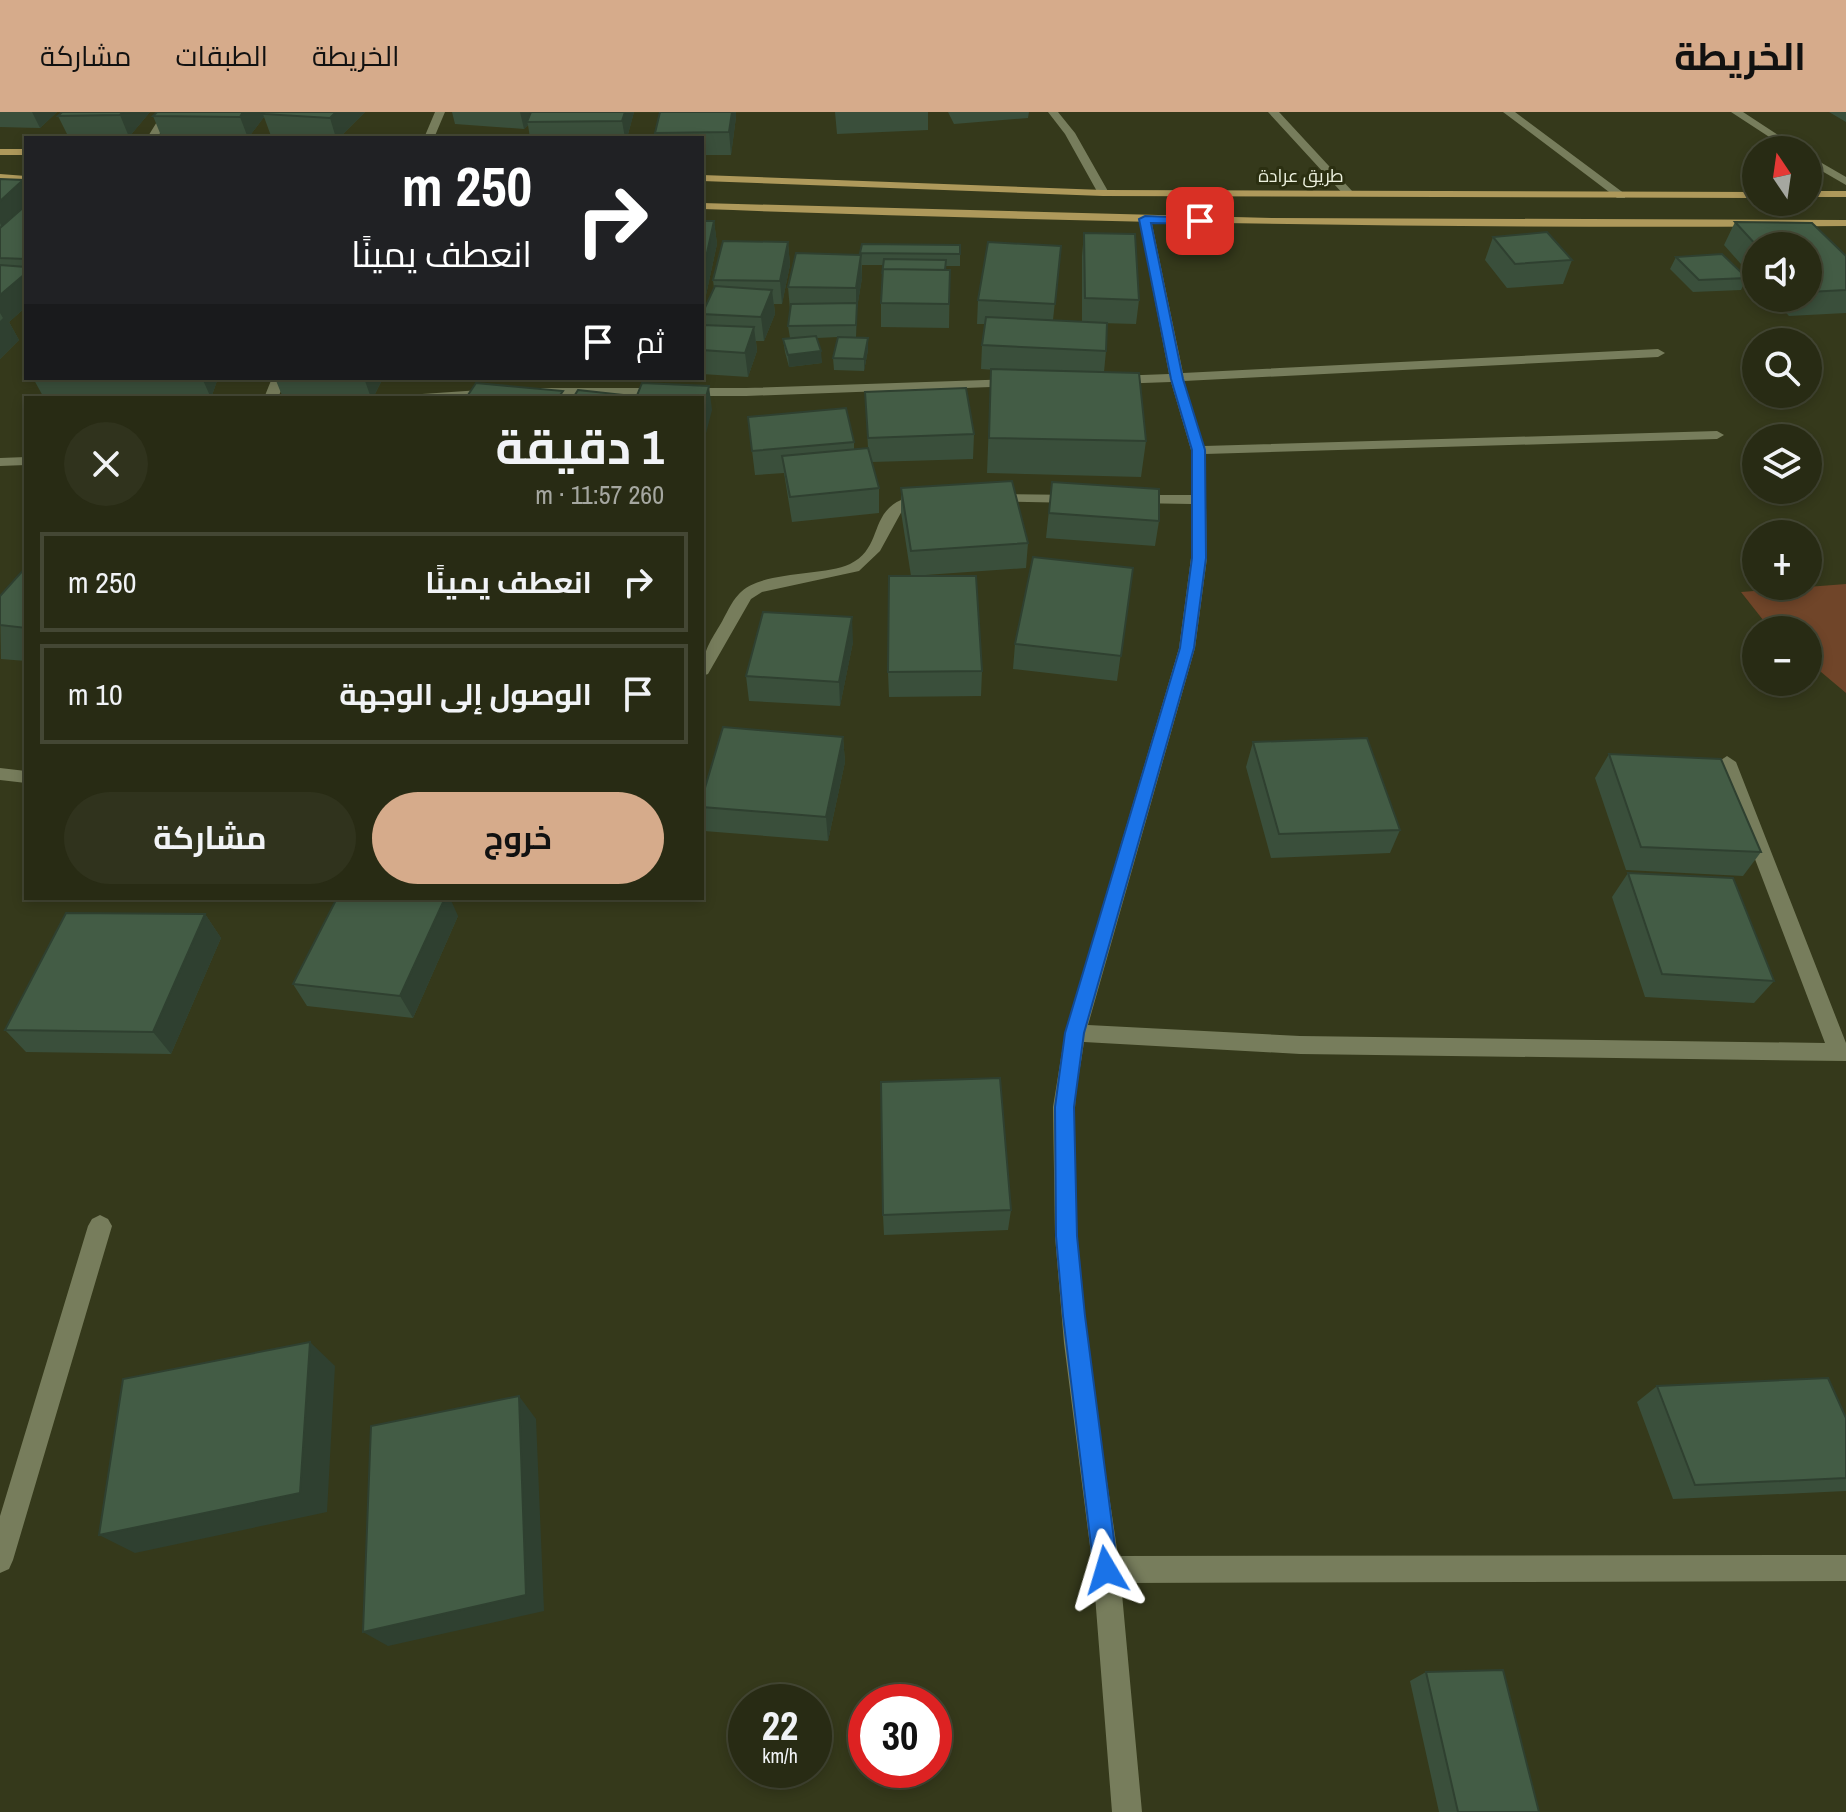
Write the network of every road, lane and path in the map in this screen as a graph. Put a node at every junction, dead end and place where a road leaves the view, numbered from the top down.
1 (168, 112) edge
2 (440, 112) edge
3 (1053, 112) edge
4 (1273, 112) edge
5 (1508, 112) edge
6 (1736, 112) edge
7 (153, 136) edge
8 (430, 136) edge
9 (1774, 136) edge
10 (0, 152) edge
11 (24, 152) edge
12 (1822, 167) edge
13 (0, 177) edge
14 (704, 178) edge
15 (24, 179) edge
16 (1846, 182) edge
17 (1103, 193) junction
18 (1349, 194) junction
19 (1822, 194) edge
20 (1846, 194) edge
21 (1742, 195) edge
22 (1621, 196) junction
23 (704, 206) edge
24 (1145, 219) junction
25 (1846, 223) edge
26 (1658, 353) dead end
27 (1177, 379) junction
28 (1096, 380) edge
29 (1027, 383) edge
30 (452, 396) edge
31 (1717, 435) dead end
32 (1198, 450) junction
33 (24, 461) edge
34 (0, 462) edge
35 (944, 498) edge
36 (976, 498) edge
37 (1088, 499) edge
38 (1120, 499) edge
39 (1200, 500) junction
40 (704, 667) edge
41 (1727, 762) dead end
42 (0, 774) edge
43 (24, 777) edge
44 (1075, 1033) junction
45 (1843, 1052) edge
46 (100, 1226) dead end
47 (0, 1560) edge
48 (1846, 1568) edge
49 (1106, 1570) junction
50 (1127, 1812) edge

1 - 7 street
2 - 8 street
3 - 17 street
4 - 18 street
5 - 22 street
6 - 9 street
10 - 11 main road
12 - 16 street
13 - 15 main road
14 - 17 main road, طريق عرادة
17 - 18 main road, طريق عرادة
18 - 22 main road, طريق عرادة
19 - 20 main road
21 - 22 main road, طريق عرادة
23 - 24 main road
24 - 25 main road
24 - 27 street
26 - 27 street
27 - 28 street
27 - 32 street
29 - 30 street
31 - 32 street
32 - 39 street
33 - 34 street
35 - 40 street
36 - 37 street
38 - 39 street
39 - 44 street
41 - 45 street
42 - 43 street
44 - 45 street
44 - 49 street
46 - 47 street
48 - 49 street
49 - 50 street

